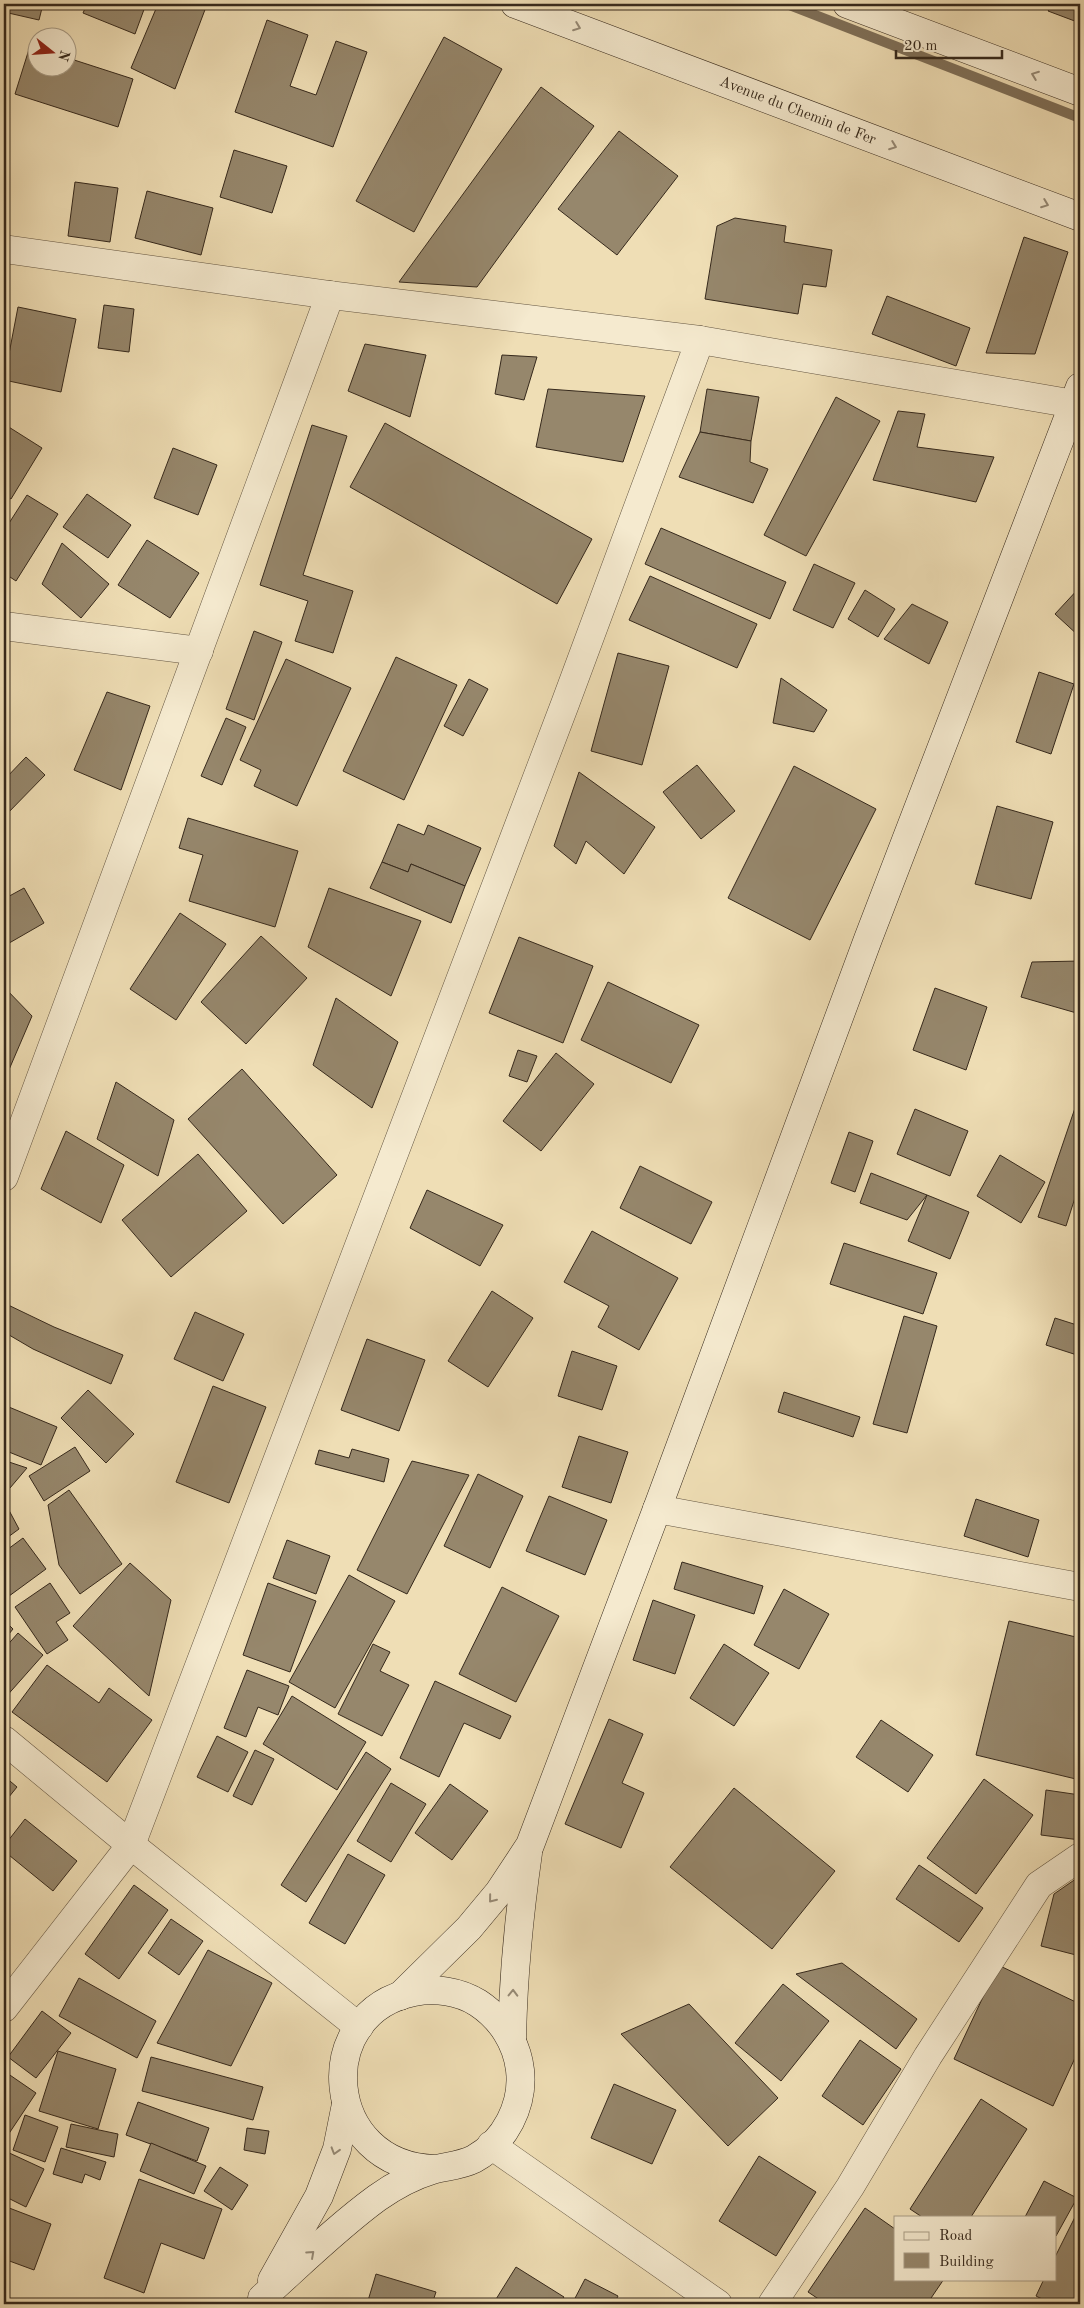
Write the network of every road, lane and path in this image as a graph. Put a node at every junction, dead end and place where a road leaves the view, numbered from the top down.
1 (515, 4) edge
2 (847, 4) edge
3 (1080, 92) edge
4 (1080, 217) edge
5 (4, 249) edge
6 (330, 295) junction
7 (700, 340) junction
8 (1078, 398) edge
9 (4, 626) edge
10 (199, 651) junction
11 (4, 1178) edge
12 (657, 1508) junction
13 (1080, 1587) edge
14 (4, 1740) edge
15 (530, 1844) junction
16 (131, 1845) junction
17 (1080, 1857) edge
18 (400, 1996) junction
19 (4, 2008) edge
20 (359, 2027) junction
21 (512, 2042) junction
22 (346, 2104) junction
23 (492, 2146) junction
24 (435, 2169) junction
25 (259, 2301) edge
26 (718, 2304) edge
27 (772, 2304) edge

1 -> 4 street, Avenue du Chemin de Fer
3 -> 2 street
5 - 6 street
6 - 7 street
6 - 10 street
7 - 8 street
7 - 16 street
8 - 12 street
9 - 10 street
10 - 11 street
12 - 13 street
12 - 15 street
14 - 16 street
15 -> 18 street
21 -> 15 street
16 - 19 street
16 - 20 street
17 - 27 street
18 - 20 street
18 - 21 street
20 - 22 street
21 - 23 street
22 - 24 street
22 -> 25 street
23 - 24 street
23 - 26 street
25 -> 24 street

